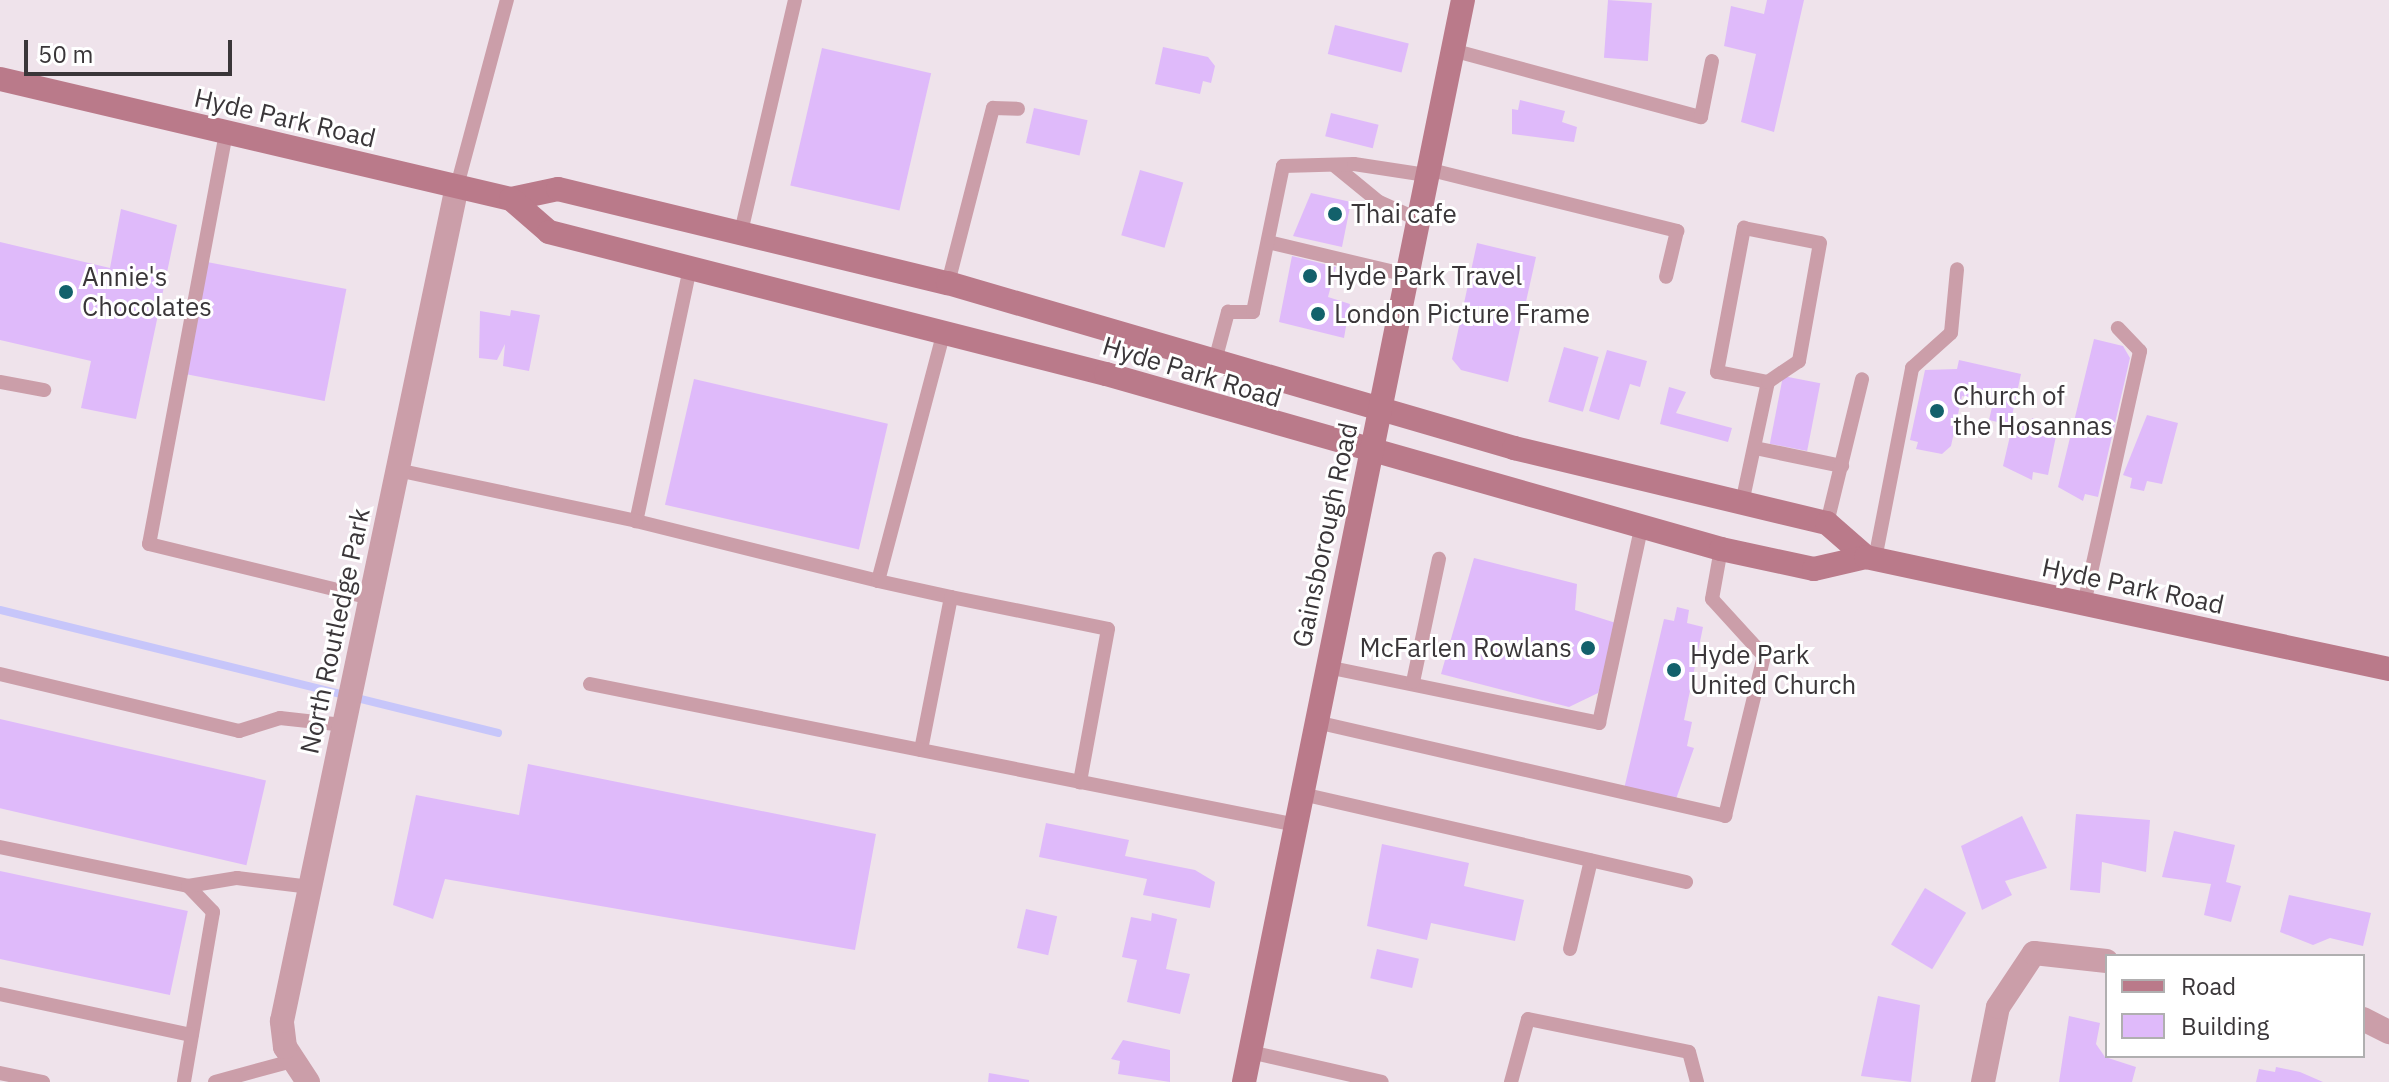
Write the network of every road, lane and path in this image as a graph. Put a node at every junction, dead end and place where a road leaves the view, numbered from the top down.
1 (507, 0) edge
2 (795, 0) edge
3 (1463, 0) edge
4 (1452, 50) junction
5 (1712, 61) dead end
6 (0, 79) edge
7 (1018, 109) dead end
8 (226, 133) junction
9 (1335, 166) junction
10 (1427, 172) junction
11 (457, 186) junction
12 (511, 199) junction
13 (1417, 219) junction
14 (741, 232) junction
15 (1268, 242) junction
16 (690, 268) junction
17 (1957, 269) dead end
18 (1406, 275) junction
19 (1666, 277) dead end
20 (948, 283) junction
21 (2118, 328) dead end
22 (944, 332) junction
23 (1216, 357) junction
24 (1862, 379) dead end
25 (0, 382) edge
26 (1768, 382) junction
27 (44, 390) dead end
28 (1380, 408) junction
29 (1755, 448) junction
30 (1370, 454) junction
31 (1842, 466) junction
32 (397, 470) junction
33 (1742, 503) junction
34 (636, 521) junction
35 (1827, 523) junction
36 (1641, 528) junction
37 (1721, 549) junction
38 (1870, 558) junction
39 (1439, 559) dead end
40 (878, 581) junction
41 (951, 597) junction
42 (371, 598) junction
43 (2084, 604) junction
44 (1327, 667) junction
45 (2389, 669) edge
46 (0, 674) edge
47 (1413, 682) junction
48 (590, 684) dead end
49 (1316, 722) junction
50 (343, 725) junction
51 (921, 750) junction
52 (1080, 782) junction
53 (1302, 794) junction
54 (1296, 825) junction
55 (0, 847) edge
56 (1591, 860) junction
57 (1686, 882) dead end
58 (188, 886) junction
59 (310, 887) junction
60 (1570, 949) dead end
61 (2105, 961) edge
62 (0, 994) edge
63 (2365, 1020) edge
64 (2389, 1032) edge
65 (192, 1035) junction
66 (1250, 1052) junction
67 (292, 1061) junction
68 (0, 1073) edge
69 (43, 1082) edge
70 (184, 1082) edge
71 (215, 1082) edge
72 (308, 1082) edge
73 (1244, 1082) edge
74 (1382, 1082) edge
75 (1511, 1082) edge
76 (1697, 1082) edge
77 (1983, 1082) edge

1 - 11 lane
2 - 14 lane
3 - 4 main road, Gainsborough Road
4 - 5 lane
4 - 10 main road, Gainsborough Road
6 - 8 main road, Hyde Park Road
7 - 20 lane
8 - 11 main road, Hyde Park Road
8 - 42 lane
9 - 10 lane
9 - 13 lane
9 - 15 lane
10 - 13 main road, Gainsborough Road
10 - 19 lane
11 - 12 main road, Hyde Park Road
11 - 32 street, North Routledge Park
12 - 14 main road, Hyde Park Road
12 - 16 main road, Hyde Park Road
13 - 18 main road, Gainsborough Road
14 - 20 main road, Hyde Park Road
15 - 18 lane
15 - 23 lane
16 - 22 main road, Hyde Park Road
16 - 34 lane
17 - 38 lane
18 - 28 main road, Gainsborough Road
20 - 23 main road, Hyde Park Road
21 - 43 lane
22 - 30 main road, Hyde Park Road
22 - 40 lane
23 - 28 main road, Hyde Park Road
24 - 31 lane
25 - 27 lane
26 - 26 lane
26 - 29 lane
28 - 30 main road, Gainsborough Road
28 - 33 main road, Hyde Park Road
29 - 31 lane
29 - 33 lane
30 - 36 main road, Hyde Park Road
30 - 44 main road, Gainsborough Road
31 - 35 lane
32 - 34 lane
32 - 42 street, North Routledge Park
33 - 35 main road, Hyde Park Road
34 - 40 lane
35 - 38 main road, Hyde Park Road
36 - 37 main road, Hyde Park Road
36 - 47 lane
37 - 38 main road, Hyde Park Road
37 - 49 lane
38 - 43 main road, Hyde Park Road
39 - 47 lane
40 - 41 lane
41 - 51 lane
41 - 52 lane
42 - 50 street, North Routledge Park
43 - 45 main road, Hyde Park Road
44 - 47 lane
44 - 49 main road, Gainsborough Road
46 - 50 lane
48 - 51 lane
49 - 53 main road, Gainsborough Road
50 - 59 street, North Routledge Park
51 - 52 lane
52 - 54 lane
53 - 54 main road, Gainsborough Road
53 - 56 lane
54 - 66 main road, Gainsborough Road
55 - 58 lane
56 - 57 lane
56 - 60 lane
58 - 59 lane
58 - 65 lane
59 - 67 street, North Routledge Park
61 - 77 street
62 - 65 lane
63 - 64 street
65 - 70 lane
66 - 73 main road, Gainsborough Road
66 - 74 lane
67 - 71 lane
67 - 72 street, North Routledge Park
68 - 69 lane
75 - 76 lane

